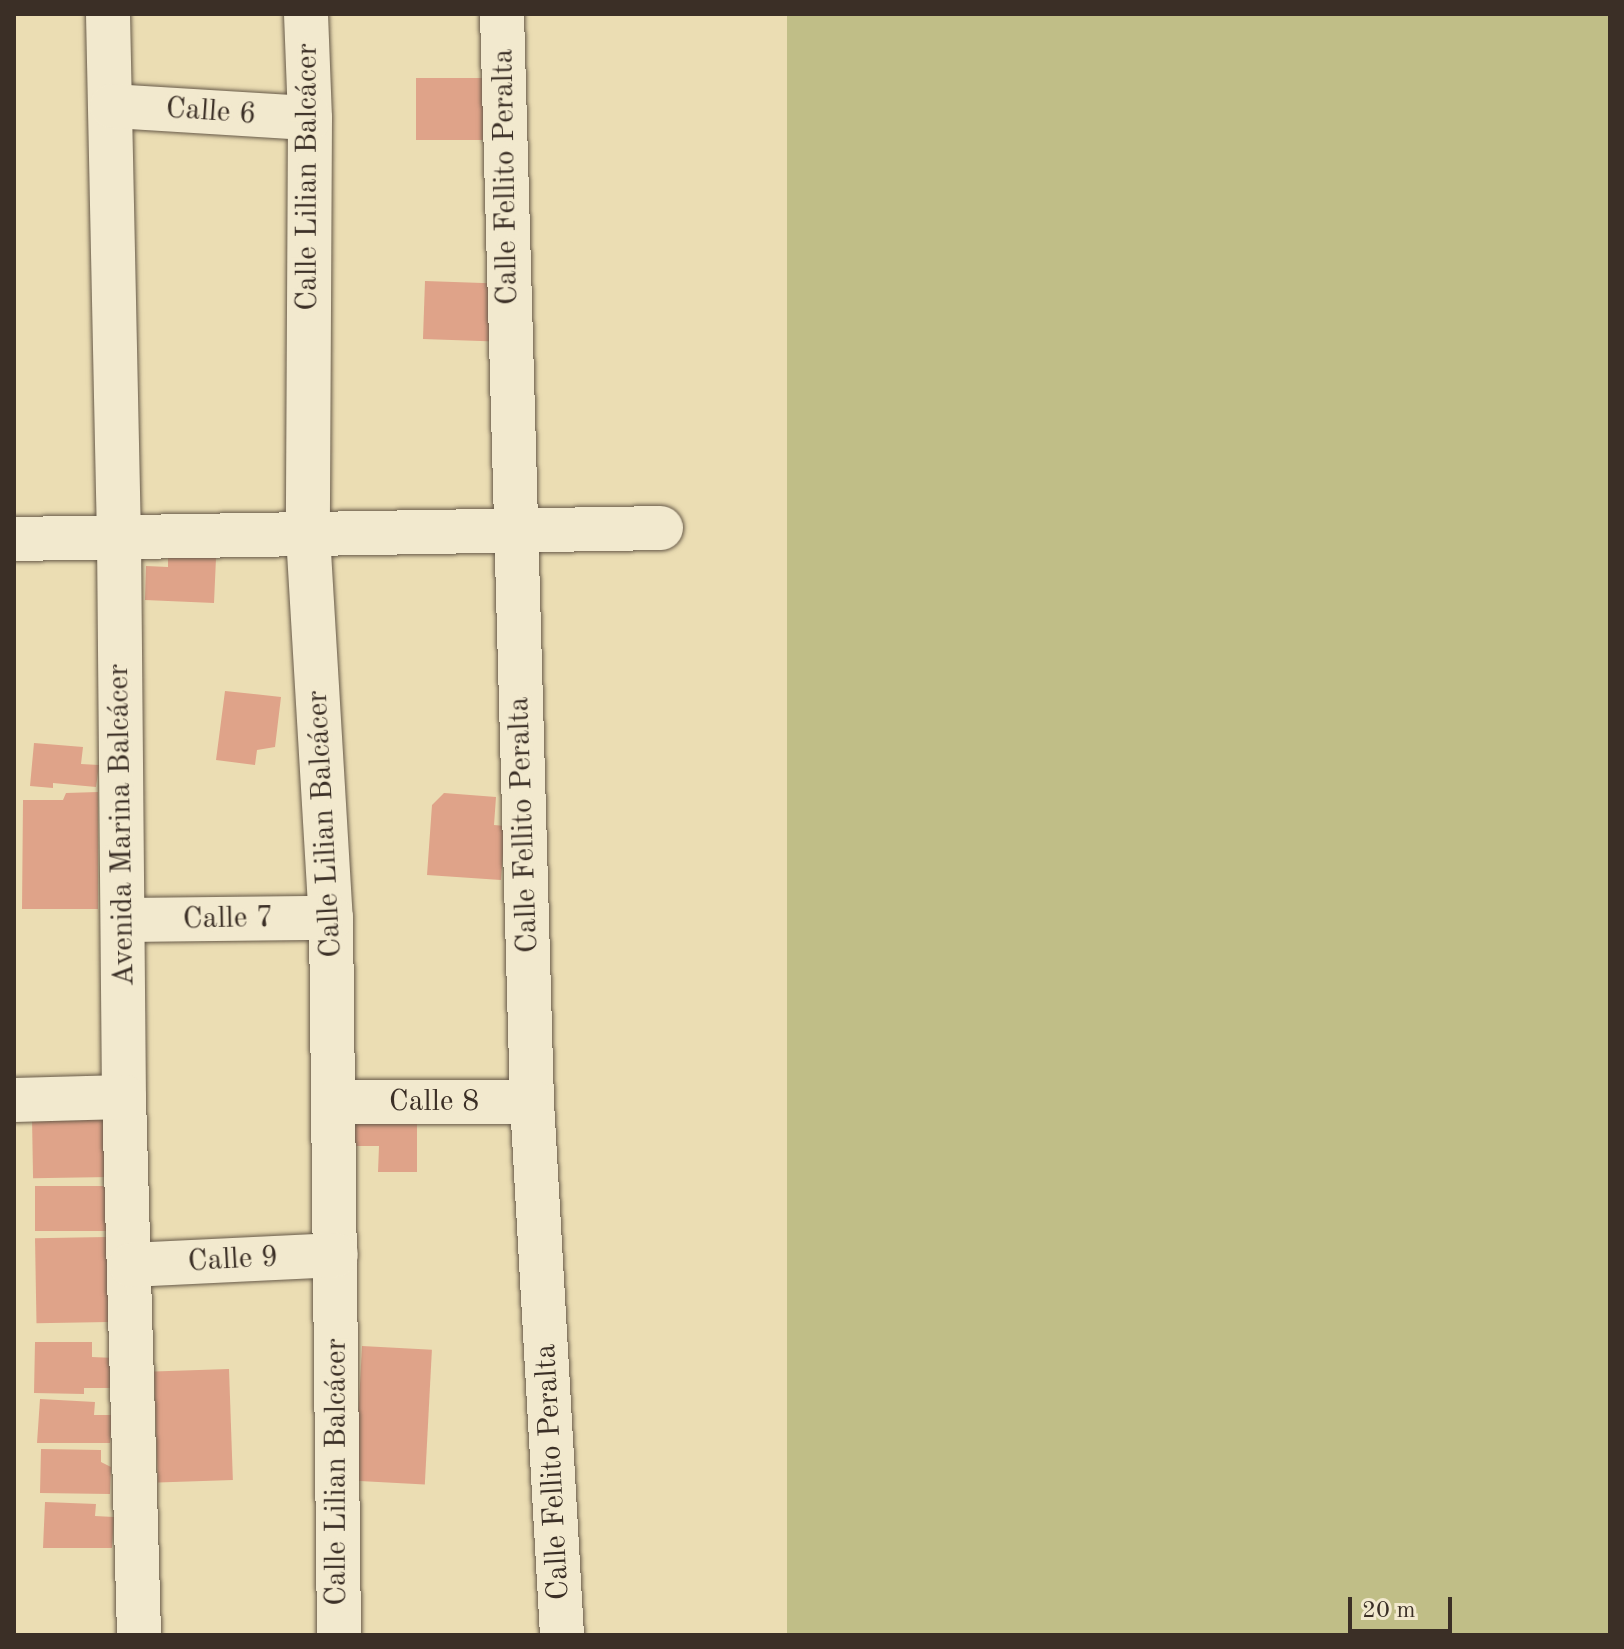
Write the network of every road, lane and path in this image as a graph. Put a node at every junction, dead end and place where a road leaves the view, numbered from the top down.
1 (108, 14) edge
2 (306, 14) edge
3 (502, 14) edge
4 (112, 106) junction
5 (310, 118) junction
6 (661, 528) dead end
7 (514, 530) junction
8 (308, 535) junction
9 (119, 538) junction
10 (14, 539) edge
11 (331, 918) junction
12 (124, 920) junction
13 (124, 1097) junction
14 (14, 1100) edge
15 (336, 1102) junction
16 (532, 1102) junction
17 (336, 1255) junction
18 (131, 1265) junction
19 (139, 1635) edge
20 (339, 1635) edge
21 (562, 1635) edge

1 - 4 street, Avenida Marina Balcácer
2 - 5 street, Calle Lilian Balcácer
3 - 7 street, Calle Fellito Peralta
4 - 5 street, Calle 6
4 - 9 street, Avenida Marina Balcácer
5 - 8 street, Calle Lilian Balcácer
6 - 7 street
7 - 8 street
7 - 16 street, Calle Fellito Peralta
8 - 9 street
8 - 11 street, Calle Lilian Balcácer
9 - 10 street
9 - 12 street, Avenida Marina Balcácer
11 - 12 street, Calle 7
11 - 15 street, Calle Lilian Balcácer
12 - 13 street, Avenida Marina Balcácer
13 - 14 street
13 - 18 street, Avenida Marina Balcácer
15 - 16 street, Calle 8
15 - 17 street, Calle Lilian Balcácer
16 - 21 street, Calle Fellito Peralta
17 - 18 street, Calle 9
17 - 20 street, Calle Lilian Balcácer
18 - 19 street, Avenida Marina Balcácer

